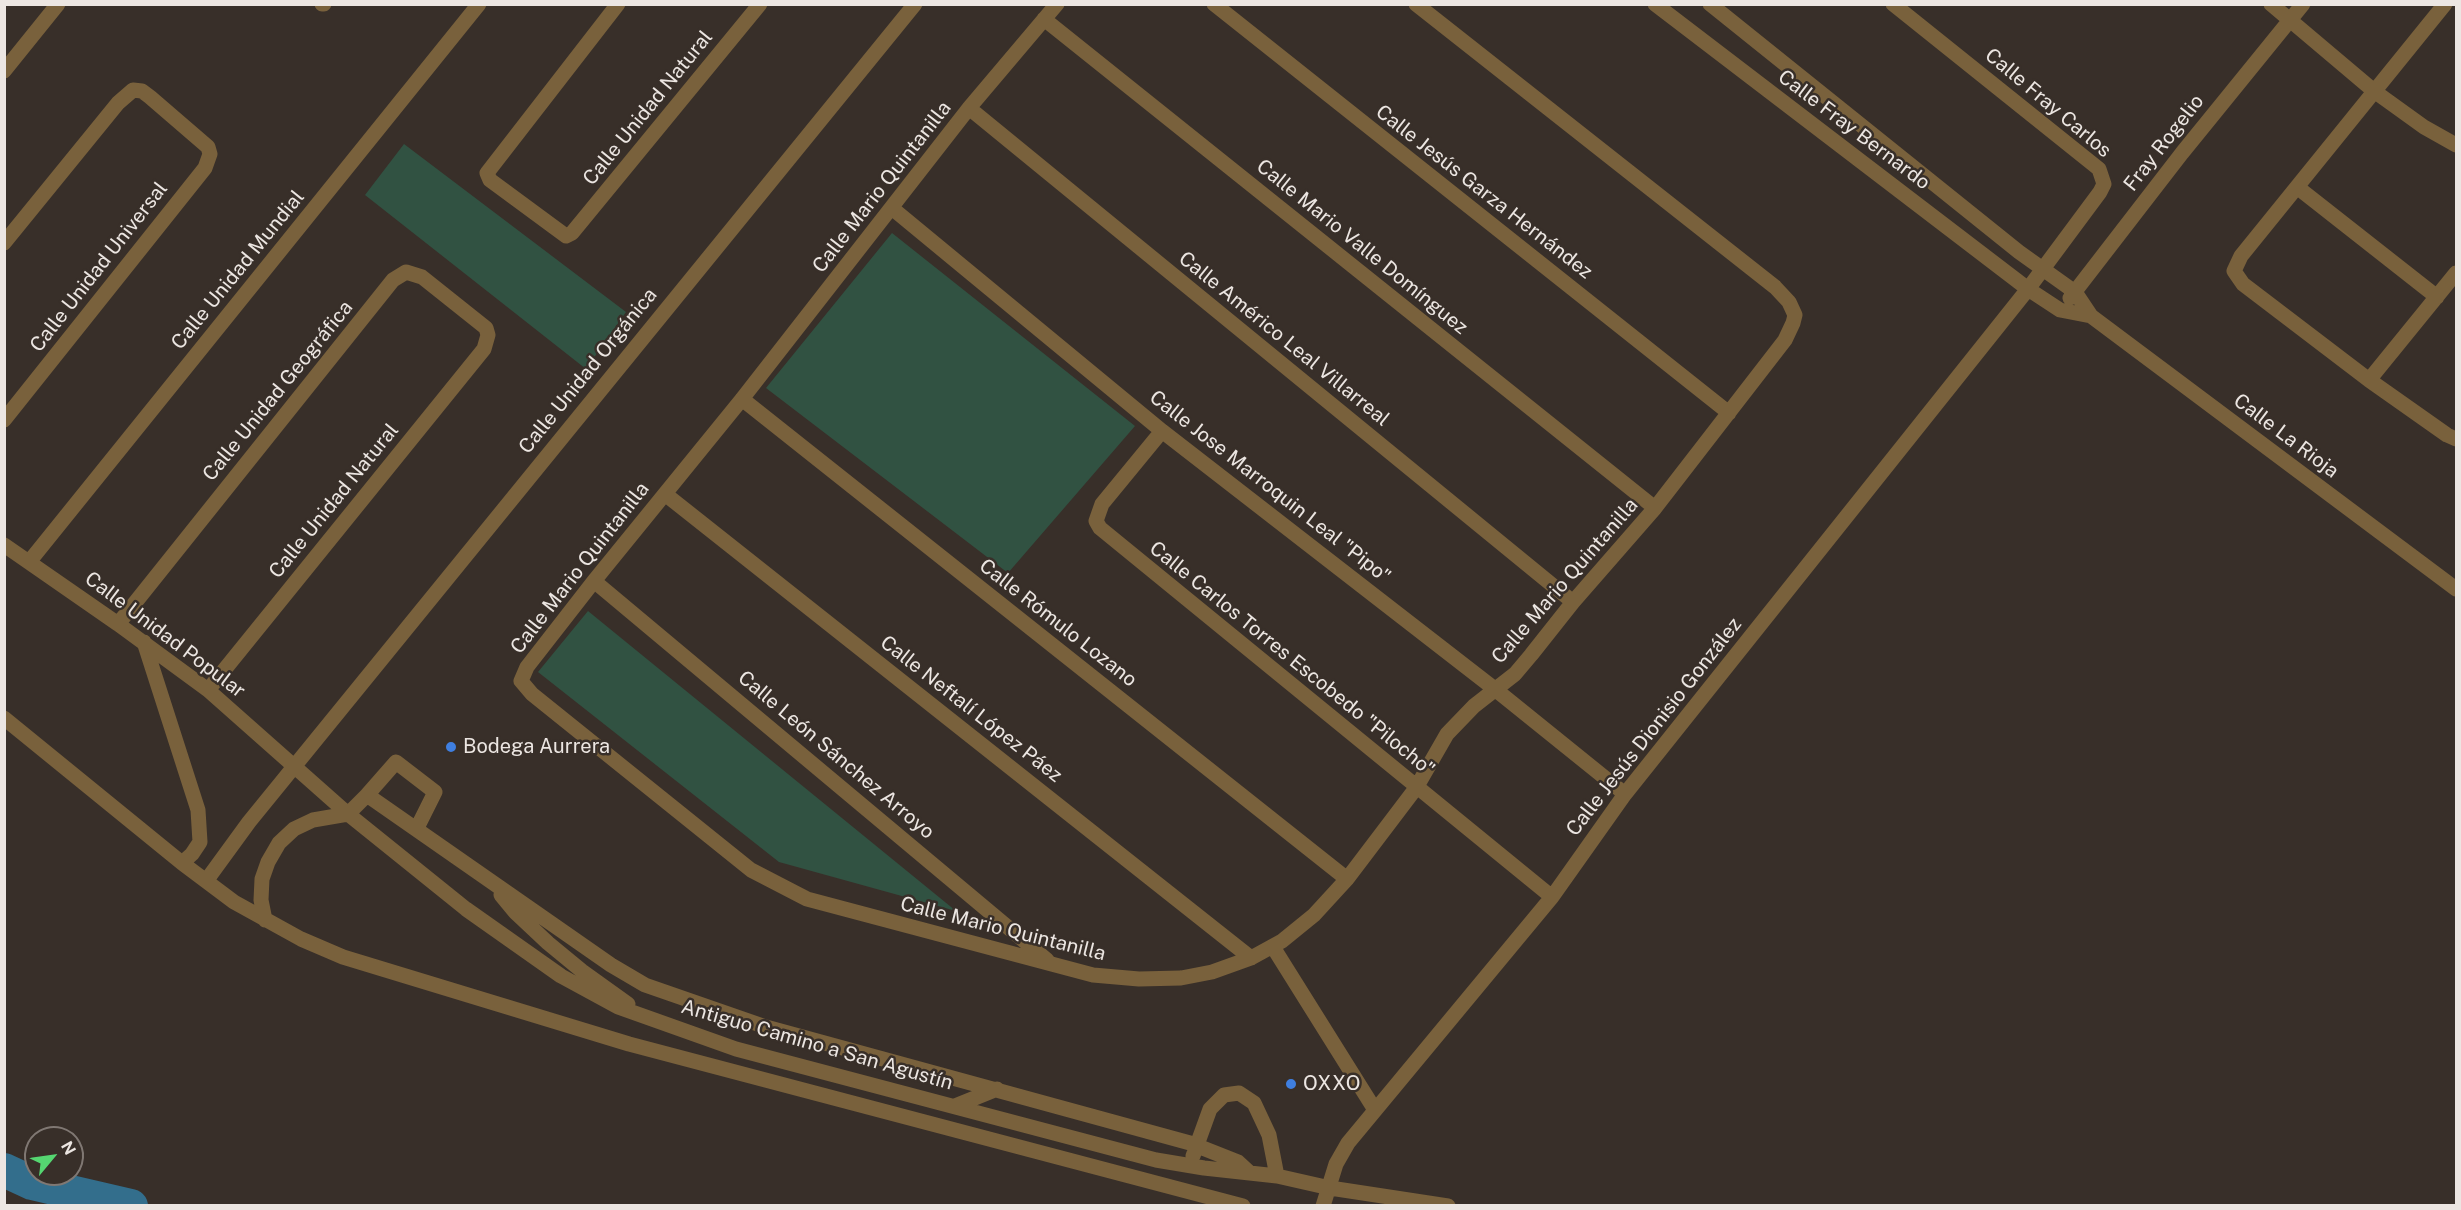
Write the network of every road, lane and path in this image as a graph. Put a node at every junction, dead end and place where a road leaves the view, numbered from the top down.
1 (58, 4) edge
2 (479, 4) edge
3 (618, 4) edge
4 (760, 4) edge
5 (915, 4) edge
6 (1057, 4) edge
7 (1214, 4) edge
8 (1416, 4) edge
9 (1655, 4) edge
10 (1710, 4) edge
11 (1893, 4) edge
12 (2271, 4) edge
13 (2303, 4) edge
14 (2445, 4) edge
15 (1044, 19) junction
16 (2290, 20) junction
17 (4, 71) edge
18 (2374, 91) junction
19 (969, 108) junction
20 (2457, 145) edge
21 (2297, 187) junction
22 (893, 209) junction
23 (4, 243) edge
24 (2457, 273) edge
25 (2034, 280) junction
26 (2074, 292) junction
27 (2437, 297) junction
28 (2060, 310) junction
29 (2091, 316) junction
30 (488, 335) joint
31 (2369, 381) junction
32 (742, 399) junction
33 (1729, 413) junction
34 (4, 420) edge
35 (1162, 431) junction
36 (2457, 439) edge
37 (666, 494) junction
38 (1655, 508) junction
39 (4, 545) edge
40 (29, 562) junction
41 (594, 581) junction
42 (2457, 589) edge
43 (1573, 602) junction
44 (118, 624) junction
45 (144, 642) junction
46 (208, 690) junction
47 (1496, 690) junction
48 (4, 718) edge
49 (295, 765) junction
50 (1416, 788) junction
51 (1625, 794) junction
52 (367, 795) junction
53 (348, 814) junction
54 (417, 828) junction
55 (182, 863) junction
56 (1347, 879) junction
57 (488, 880) junction
58 (206, 881) junction
59 (1552, 897) junction
60 (265, 920) junction
61 (1273, 947) junction
62 (1251, 958) junction
63 (1049, 962) junction
64 (650, 1019) junction
65 (997, 1089) junction
66 (955, 1106) junction
67 (1375, 1110) junction
68 (1196, 1146) junction
69 (1189, 1166) junction
70 (1250, 1173) junction
71 (1277, 1176) junction
72 (1330, 1188) junction
73 (1243, 1206) edge
74 (1323, 1206) edge
75 (1448, 1206) edge

1 - 17 street
2 - 40 street, Calle Unidad Mundial
3 - 4 street, Calle Unidad Natural
5 - 49 street, Calle Unidad Orgánica
6 - 15 street, Calle Mario Quintanilla
7 - 33 street, Calle Jesús Garza Hernández
8 - 33 street, Calle Mario Quintanilla
9 - 25 street, Calle Fray Bernardo
10 - 25 street, Calle Fray Bernardo
11 - 25 street, Calle Fray Carlos
12 - 16 street
13 - 16 street, Fray Rogelio
14 - 18 street
15 - 19 street, Calle Mario Quintanilla
15 - 38 street, Calle Mario Valle Domínguez
16 - 18 street
16 - 26 street, Fray Rogelio
18 - 20 street
18 - 21 street
19 - 22 street, Calle Mario Quintanilla
19 - 43 street, Calle Américo Leal Villarreal
21 - 27 street
21 - 31 street
22 - 32 street, Calle Mario Quintanilla
22 - 35 street, Calle Jose Marroquin Leal "Pipo"
23 - 34 street, Calle Unidad Universal
24 - 27 street
25 - 26 street, Calle La Rioja
25 - 28 street, Calle La Rioja
25 - 51 street, Calle Jesús Dionisio González
26 - 28 street, Fray Rogelio
26 - 29 street, Calle La Rioja
27 - 31 street
28 - 29 street, Calle La Rioja
29 - 42 street, Calle La Rioja
30 - 44 street, Calle Unidad Geográfica
30 - 46 street, Calle Unidad Natural
31 - 36 street
32 - 37 street, Calle Mario Quintanilla
32 - 56 street, Calle Rómulo Lozano
33 - 38 street, Calle Mario Quintanilla
35 - 47 street, Calle Jose Marroquin Leal "Pipo"
35 - 50 street, Calle Carlos Torres Escobedo "Pilocho"
37 - 41 street, Calle Mario Quintanilla
37 - 62 street, Calle Neftalí López Páez
38 - 43 street, Calle Mario Quintanilla
39 - 40 street, Calle Unidad Popular
40 - 44 street, Calle Unidad Popular
41 - 63 street, Calle León Sánchez Arroyo
41 - 63 street, Calle Mario Quintanilla
43 - 47 street, Calle Mario Quintanilla
44 - 45 street, Calle Unidad Popular
45 - 46 street, Calle Unidad Popular
45 - 55 street
46 - 49 street, Calle Unidad Popular
47 - 50 street, Calle Mario Quintanilla
47 - 51 street, Calle Jose Marroquin Leal "Pipo"
48 - 55 street
49 - 53 street, Antiguo Camino a San Agustín
49 - 58 street, Calle Unidad Orgánica
50 - 56 street, Calle Mario Quintanilla
50 - 59 street, Calle Carlos Torres Escobedo "Pilocho"
51 - 59 street, Calle Jesús Dionisio González
52 - 53 street
52 - 54 street
52 - 54 street
53 - 60 street
53 - 64 street, Antiguo Camino a San Agustín
54 - 57 street
55 - 58 street
56 - 61 street, Calle Mario Quintanilla
57 - 64 street
57 - 65 street
58 - 60 street
59 - 67 street, Calle Jesús Dionisio González
60 - 73 street
61 - 62 street, Calle Mario Quintanilla
61 - 67 street
62 - 63 street, Calle Mario Quintanilla
64 - 66 street, Antiguo Camino a San Agustín
65 - 66 street
65 - 68 street
66 - 69 street, Antiguo Camino a San Agustín
67 - 72 street, Calle Jesús Dionisio González
68 - 69 street
68 - 70 street
68 - 71 street
69 - 70 street, Antiguo Camino a San Agustín
70 - 71 street, Antiguo Camino a San Agustín
71 - 72 street, Antiguo Camino a San Agustín
72 - 74 street, Calle Jesús Dionisio González
72 - 75 street, Antiguo Camino a San Agustín

